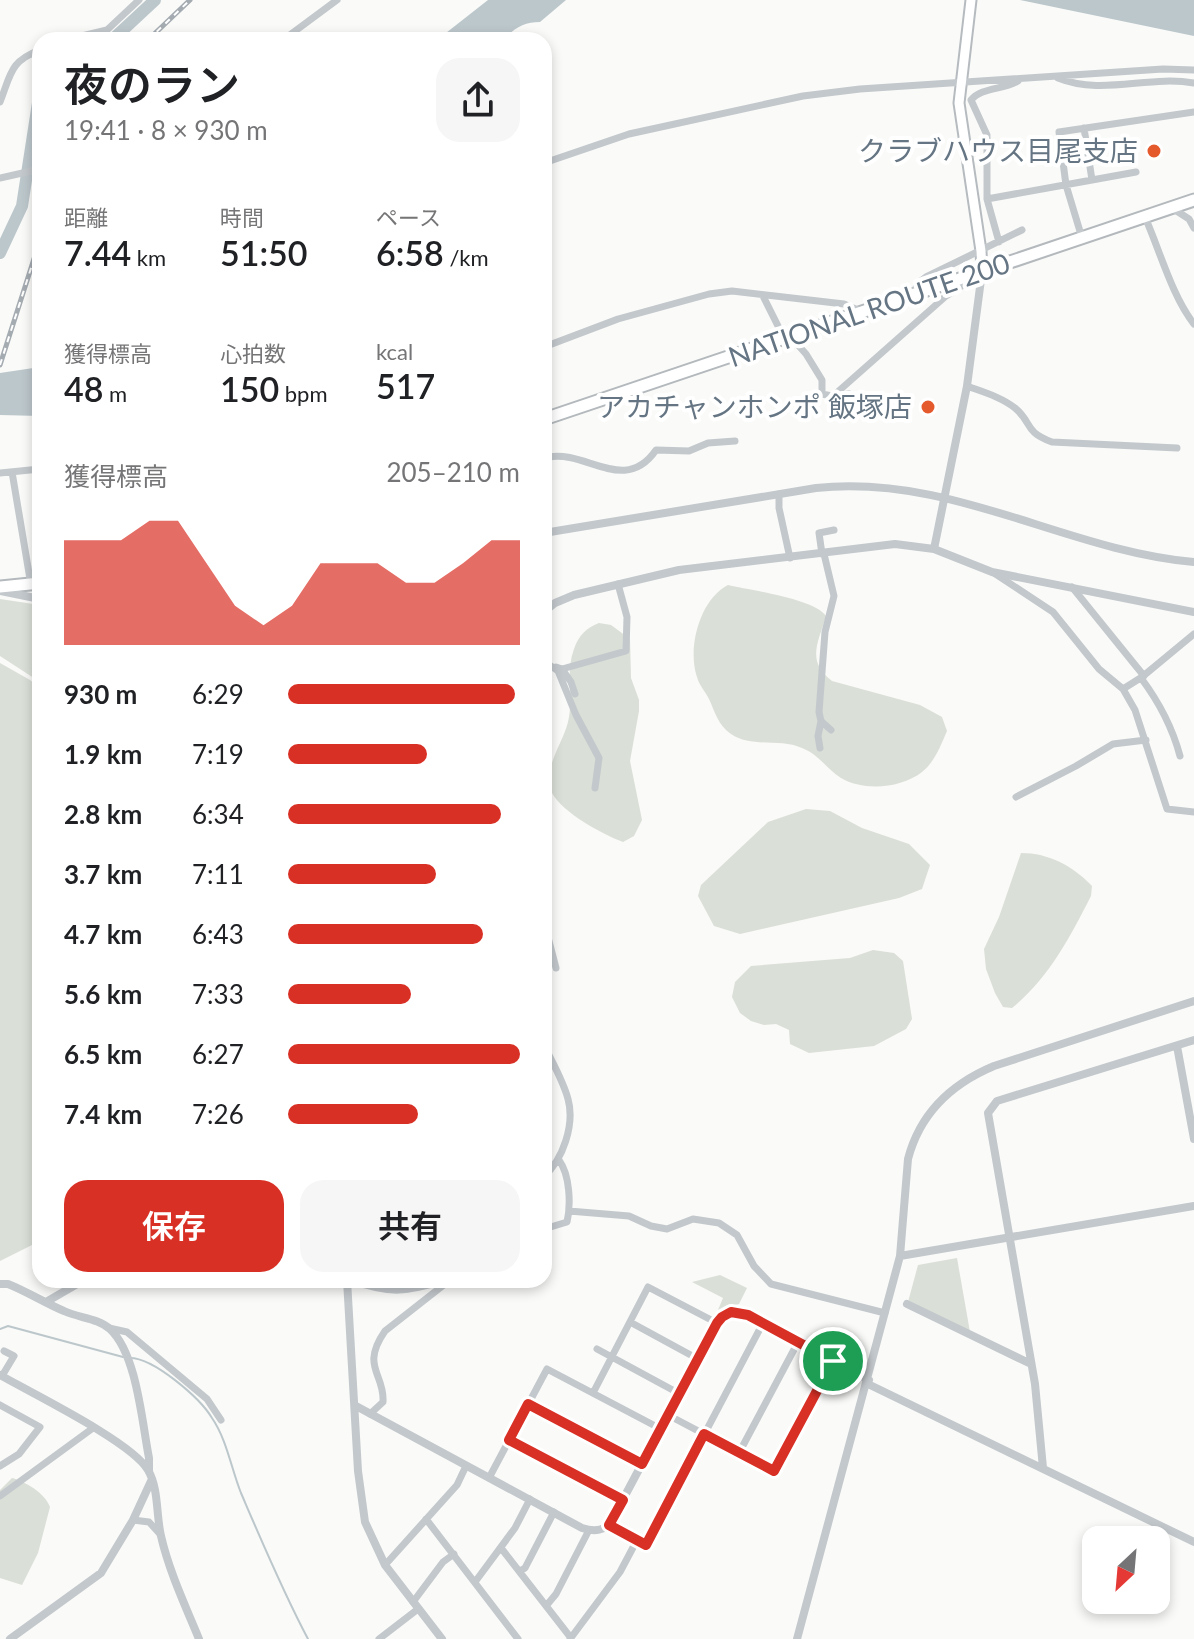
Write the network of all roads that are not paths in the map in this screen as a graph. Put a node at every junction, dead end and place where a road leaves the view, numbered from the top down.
1 (139, 0) edge
2 (337, 0) edge
3 (971, 0) edge
4 (99, 32) edge
5 (294, 32) edge
6 (32, 52) edge
7 (1194, 70) edge
8 (1056, 77) junction
9 (1020, 79) junction
10 (960, 83) junction
11 (1194, 83) edge
12 (0, 102) edge
13 (1194, 112) edge
14 (1084, 128) junction
15 (552, 160) edge
16 (32, 171) edge
17 (1136, 172) dead end
18 (0, 178) edge
19 (1092, 180) junction
20 (1066, 185) junction
21 (987, 199) junction
22 (1194, 200) edge
23 (1172, 208) junction
24 (1145, 217) junction
25 (1194, 228) edge
26 (1022, 230) dead end
27 (1082, 238) junction
28 (999, 242) junction
29 (981, 251) junction
30 (982, 272) junction
31 (913, 295) junction
32 (763, 296) junction
33 (863, 312) junction
34 (1194, 324) edge
35 (787, 337) junction
36 (552, 344) edge
37 (967, 386) junction
38 (849, 394) dead end
39 (833, 396) junction
40 (552, 416) edge
41 (735, 441) dead end
42 (1177, 448) dead end
43 (552, 457) edge
44 (32, 470) edge
45 (12, 472) junction
46 (0, 473) edge
47 (779, 494) junction
48 (947, 496) junction
49 (834, 530) dead end
50 (552, 532) edge
51 (934, 549) junction
52 (823, 554) junction
53 (790, 558) junction
54 (1194, 562) edge
55 (32, 565) edge
56 (992, 572) junction
57 (618, 584) junction
58 (32, 585) edge
59 (1072, 587) junction
60 (0, 589) edge
61 (32, 597) edge
62 (552, 605) edge
63 (1194, 612) edge
64 (1194, 634) edge
65 (552, 665) edge
66 (1142, 677) junction
67 (1123, 689) junction
68 (575, 694) dead end
69 (821, 721) junction
70 (831, 730) dead end
71 (1146, 740) junction
72 (820, 748) dead end
73 (1180, 756) dead end
74 (595, 788) dead end
75 (1016, 797) dead end
76 (1194, 812) edge
77 (552, 953) edge
78 (556, 968) dead end
79 (1194, 1001) edge
80 (1194, 1040) edge
81 (1177, 1046) junction
82 (552, 1063) edge
83 (1194, 1139) edge
84 (559, 1160) junction
85 (552, 1167) edge
86 (1194, 1206) edge
87 (569, 1211) junction
88 (552, 1227) edge
89 (1008, 1239) junction
90 (900, 1256) junction
91 (0, 1284) edge
92 (70, 1288) edge
93 (349, 1288) edge
94 (384, 1288) edge
95 (417, 1288) edge
96 (438, 1288) edge
97 (46, 1302) junction
98 (907, 1304) dead end
99 (885, 1313) junction
100 (630, 1322) junction
101 (717, 1323) junction
102 (763, 1323) junction
103 (109, 1328) junction
104 (798, 1342) junction
105 (597, 1349) dead end
106 (4, 1351) dead end
107 (611, 1357) junction
108 (698, 1359) junction
109 (833, 1361) junction
110 (1031, 1364) junction
111 (1, 1376) edge
112 (868, 1382) junction
113 (593, 1393) junction
114 (680, 1394) junction
115 (528, 1404) junction
116 (0, 1406) edge
117 (356, 1406) junction
118 (370, 1414) junction
119 (668, 1415) junction
120 (221, 1420) dead end
121 (93, 1428) junction
122 (661, 1429) junction
123 (704, 1434) junction
124 (509, 1440) junction
125 (739, 1453) junction
126 (642, 1464) junction
127 (0, 1466) edge
128 (466, 1466) junction
129 (1043, 1468) junction
130 (151, 1475) junction
131 (489, 1478) junction
132 (0, 1496) edge
133 (530, 1499) junction
134 (623, 1500) junction
135 (554, 1512) junction
136 (426, 1519) junction
137 (133, 1520) junction
138 (609, 1525) junction
139 (589, 1530) junction
140 (161, 1535) junction
141 (637, 1540) junction
142 (1194, 1542) edge
143 (501, 1548) junction
144 (454, 1554) junction
145 (385, 1565) junction
146 (520, 1571) junction
147 (475, 1582) junction
148 (416, 1605) junction
149 (546, 1606) junction
150 (570, 1638) edge
151 (10, 1639) edge
152 (199, 1639) edge
153 (379, 1639) edge
154 (442, 1639) edge
155 (518, 1639) edge
156 (797, 1639) edge

1 - 4 street
2 - 5 street
3 - 10 main road
6 - 12 street
7 - 8 street
8 - 9 street
8 - 11 street
9 - 10 street
9 - 21 street
10 - 15 street
10 - 29 main road
13 - 14 street
14 - 19 street
14 - 20 street
16 - 18 street
17 - 19 street
19 - 20 street
20 - 21 street
20 - 27 street
21 - 28 street
22 - 23 highway, NATIONAL ROUTE 200
23 - 24 highway, NATIONAL ROUTE 200
23 - 25 street
24 - 27 highway, NATIONAL ROUTE 200
24 - 34 street
26 - 28 street
27 - 30 highway, NATIONAL ROUTE 200
28 - 29 street
29 - 30 main road
29 - 31 street
30 - 31 highway, NATIONAL ROUTE 200
30 - 37 street
30 - 39 street
31 - 33 highway, NATIONAL ROUTE 200
32 - 33 street
32 - 35 street
32 - 36 street
33 - 35 highway, NATIONAL ROUTE 200
35 - 39 street
35 - 40 highway, NATIONAL ROUTE 200
37 - 42 street
37 - 48 street
38 - 39 street
41 - 43 street
44 - 45 street
45 - 46 street
45 - 55 street
47 - 48 street
47 - 50 street
47 - 53 street
48 - 51 street
48 - 54 street
49 - 52 street
51 - 52 street
51 - 56 street
52 - 53 street
52 - 69 street
53 - 57 street
56 - 59 street
56 - 67 street
57 - 62 street
57 - 65 street
58 - 60 highway
59 - 63 street
59 - 66 street
60 - 61 street
64 - 66 street
65 - 68 street
65 - 74 street
66 - 67 street
66 - 73 street
67 - 71 street
69 - 70 street
69 - 72 street
71 - 75 street
71 - 76 street
77 - 78 street
79 - 90 street
80 - 81 street
81 - 83 street
81 - 89 street
82 - 84 street
84 - 85 street
84 - 87 street
86 - 89 street
87 - 88 street
87 - 99 street
89 - 90 street
89 - 110 street
90 - 99 street
91 - 97 street
92 - 97 street
93 - 117 street
94 - 95 street
96 - 118 street
97 - 103 street
98 - 110 street
99 - 112 street
100 - 101 street
100 - 107 street
100 - 108 street
101 - 102 street
101 - 108 street
102 - 104 street
102 - 123 street
103 - 120 street
103 - 130 street
104 - 109 street
104 - 125 street
105 - 107 street
106 - 111 street
107 - 113 street
107 - 114 street
108 - 114 street
109 - 112 street
109 - 125 street
110 - 129 street
111 - 121 street
112 - 129 street
112 - 156 street
113 - 115 street
113 - 122 street
114 - 119 street
115 - 124 street
115 - 126 street
116 - 127 street
117 - 118 street
117 - 145 street
118 - 128 street
119 - 122 street
119 - 123 street
121 - 130 street
121 - 132 street
122 - 126 street
123 - 125 street
123 - 141 street
124 - 131 street
124 - 134 street
126 - 134 street
128 - 131 street
128 - 136 street
129 - 142 street
130 - 137 street
130 - 140 street
131 - 133 street
133 - 135 street
133 - 143 street
134 - 138 street
135 - 139 street
135 - 146 street
136 - 144 street
136 - 145 street
137 - 140 street
137 - 151 street
138 - 139 street
138 - 141 street
139 - 149 street
140 - 152 street
141 - 150 street
143 - 146 street
143 - 147 street
144 - 147 street
144 - 148 street
145 - 148 street
146 - 149 street
147 - 155 street
148 - 153 street
148 - 154 street
149 - 150 street

